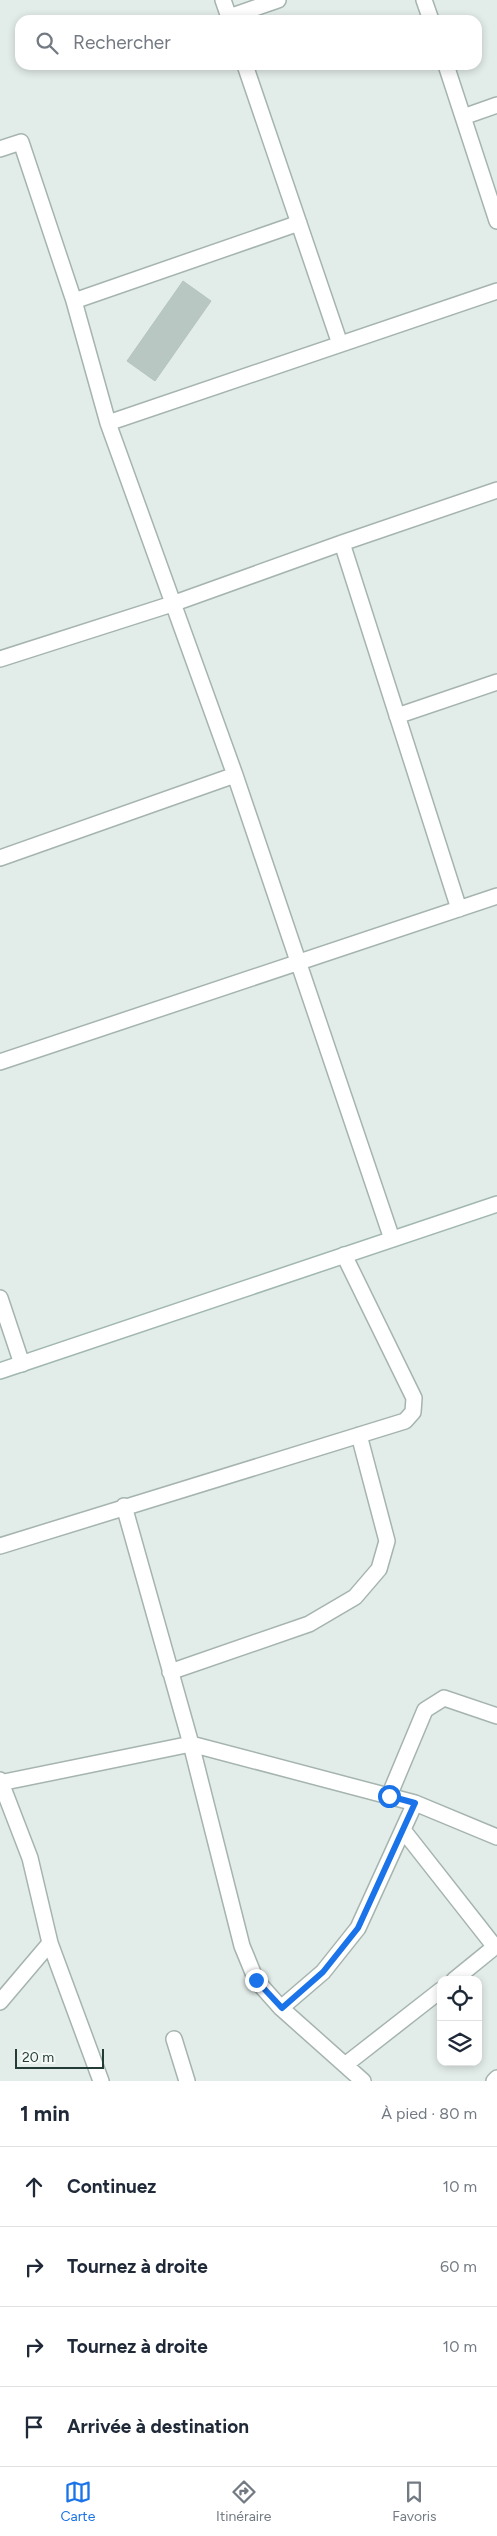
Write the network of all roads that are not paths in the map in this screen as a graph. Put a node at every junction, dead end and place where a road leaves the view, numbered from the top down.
1 (223, 0) edge
2 (278, 0) edge
3 (424, 0) edge
4 (229, 15) edge
5 (238, 15) edge
6 (429, 15) edge
7 (248, 70) edge
8 (448, 70) edge
9 (497, 105) edge
10 (463, 117) junction
11 (0, 149) edge
12 (497, 221) edge
13 (299, 223) junction
14 (497, 291) edge
15 (74, 300) junction
16 (340, 344) junction
17 (108, 423) junction
18 (497, 490) edge
19 (342, 543) junction
20 (172, 604) junction
21 (0, 658) edge
22 (497, 682) edge
23 (397, 716) junction
24 (235, 774) junction
25 (0, 858) edge
26 (497, 896) edge
27 (459, 909) junction
28 (298, 963) junction
29 (0, 1062) edge
30 (497, 1204) edge
31 (392, 1239) junction
32 (344, 1255) junction
33 (0, 1298) edge
34 (22, 1364) junction
35 (0, 1371) edge
36 (359, 1435) junction
37 (124, 1506) junction
38 (0, 1546) edge
39 (170, 1672) junction
40 (497, 1716) edge
41 (191, 1744) junction
42 (0, 1782) edge
43 (389, 1796) junction
44 (415, 1803) junction
45 (403, 1830) junction
46 (497, 1838) edge
47 (50, 1942) junction
48 (496, 1946) edge
49 (459, 1976) edge
50 (437, 1993) edge
51 (0, 2002) edge
52 (282, 2008) junction
53 (174, 2039) dead end
54 (345, 2065) junction
55 (497, 2078) edge
56 (101, 2081) edge
57 (187, 2081) edge
58 (363, 2081) edge
59 (494, 2081) edge

1 - 4 street
2 - 5 street
3 - 6 street
7 - 13 street
8 - 10 street
9 - 10 street
10 - 12 street
11 - 15 street
13 - 15 street
13 - 16 street
14 - 16 street
15 - 17 street
16 - 17 street
17 - 20 street
18 - 19 street
19 - 20 street
19 - 23 street
20 - 21 street
20 - 24 street
22 - 23 street
23 - 27 street
24 - 25 street
24 - 28 street
26 - 27 street
27 - 28 street
28 - 29 street
28 - 31 street
30 - 31 street
31 - 32 street
32 - 34 street
32 - 36 street
33 - 34 street
34 - 35 street
36 - 37 street
36 - 39 street
37 - 38 street
37 - 39 street
39 - 41 street
40 - 43 street
41 - 42 street
41 - 43 street
41 - 52 street
42 - 47 street
43 - 44 street
44 - 45 street
44 - 46 street
45 - 48 street
45 - 52 street
47 - 51 street
47 - 56 street
48 - 49 street
50 - 54 street
52 - 54 street
53 - 57 street
54 - 58 street
55 - 59 street

